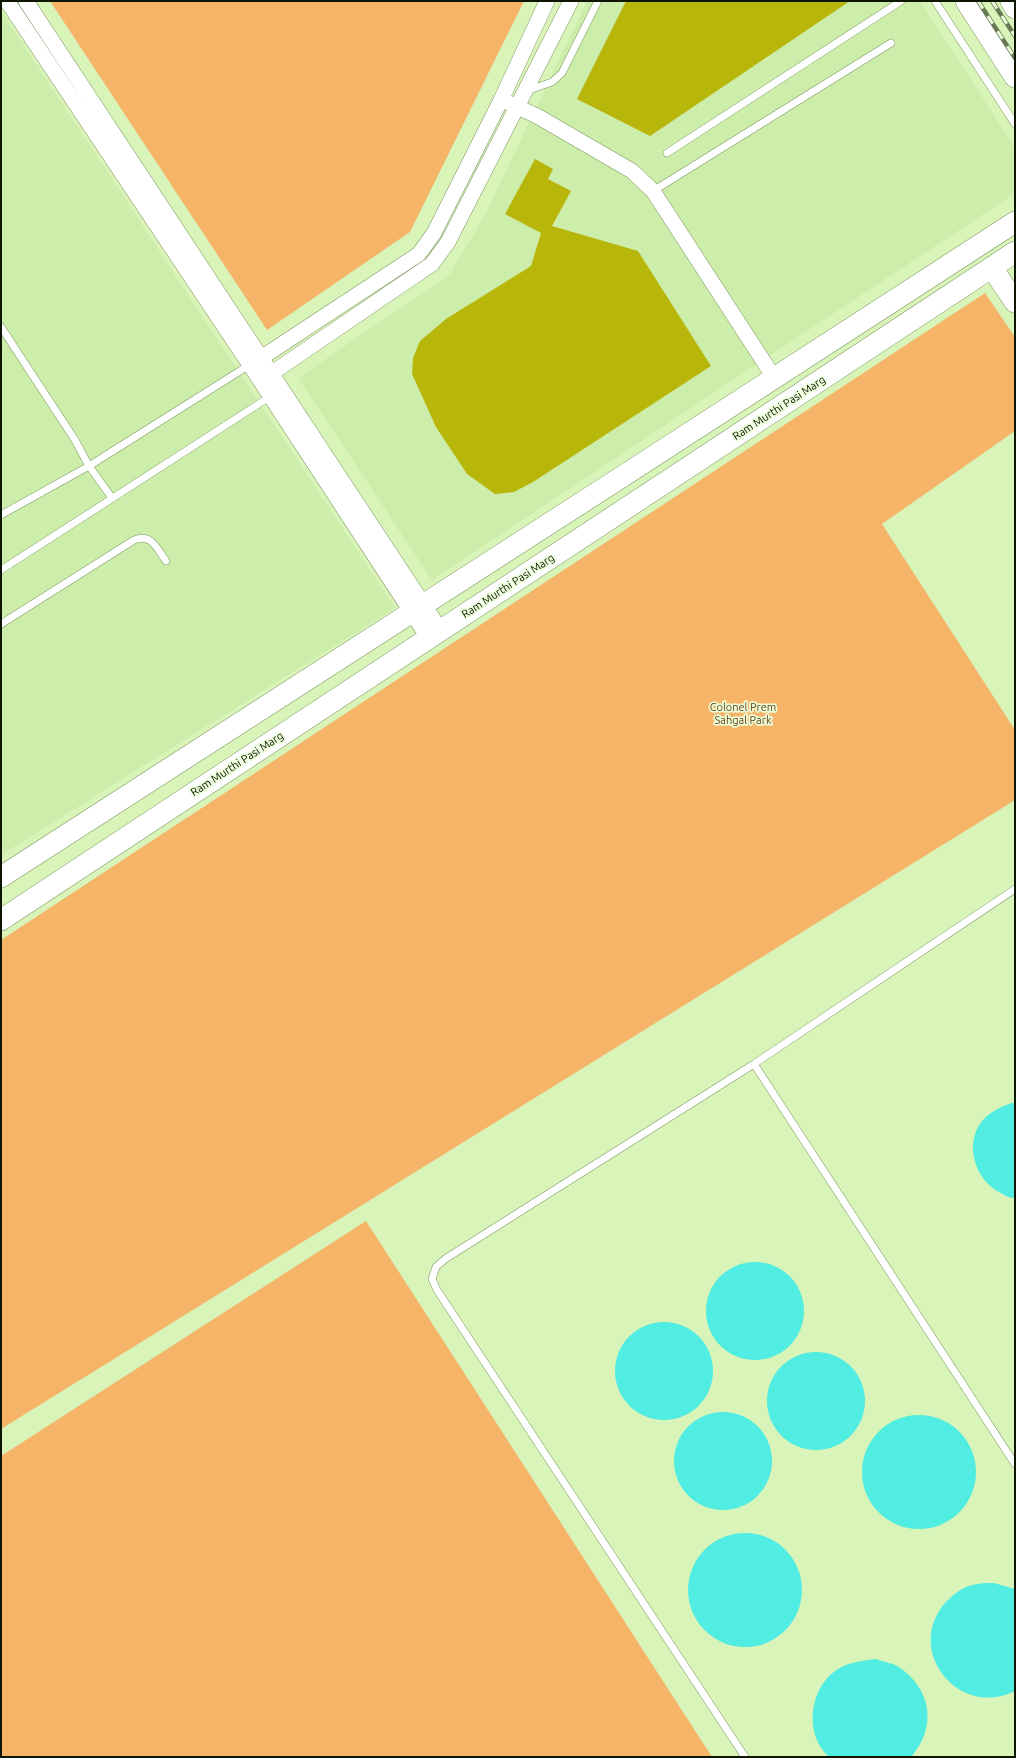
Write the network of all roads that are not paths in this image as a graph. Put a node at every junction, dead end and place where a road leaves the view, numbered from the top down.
1 (7, 1) edge
2 (26, 1) edge
3 (547, 1) edge
4 (572, 1) edge
5 (598, 1) edge
6 (901, 1) edge
7 (935, 1) edge
8 (966, 1) edge
9 (1011, 1) edge
10 (1015, 8) edge
11 (891, 42) dead end
12 (1015, 77) edge
13 (525, 91) junction
14 (501, 100) junction
15 (517, 106) junction
16 (1015, 124) edge
17 (667, 153) dead end
18 (653, 191) junction
19 (1015, 222) edge
20 (1015, 252) edge
21 (992, 268) junction
22 (1015, 302) edge
23 (1, 327) edge
24 (256, 362) junction
25 (272, 373) junction
26 (775, 379) junction
27 (282, 389) junction
28 (269, 397) junction
29 (89, 466) junction
30 (112, 498) junction
31 (1, 514) edge
32 (166, 562) dead end
33 (1, 570) edge
34 (417, 607) junction
35 (1, 624) edge
36 (435, 635) junction
37 (1, 877) edge
38 (1015, 889) edge
39 (1, 920) edge
40 (754, 1064) junction
41 (1015, 1464) edge
42 (745, 1757) edge

1 - 24 street
2 - 24 street
3 - 14 street
4 - 13 street
5 - 13 lane
6 - 17 lane
7 - 16 lane
8 - 12 street
9 - 10 street
11 - 18 lane
13 - 15 street
14 - 15 street
14 - 24 street
15 - 18 street
15 - 25 street
18 - 26 street
19 - 26 street
20 - 21 street, Ram Murthi Pasi Marg
21 - 22 street
21 - 36 street, Ram Murthi Pasi Marg
23 - 29 lane
24 - 25 street
24 - 28 street
24 - 29 lane
25 - 27 street
26 - 34 street
27 - 28 lane
27 - 34 street
28 - 30 lane
28 - 34 street
29 - 30 lane
29 - 31 lane
30 - 33 lane
32 - 35 lane
34 - 36 street
34 - 37 street
36 - 39 street, Ram Murthi Pasi Marg
38 - 40 lane
40 - 41 lane
40 - 42 lane

